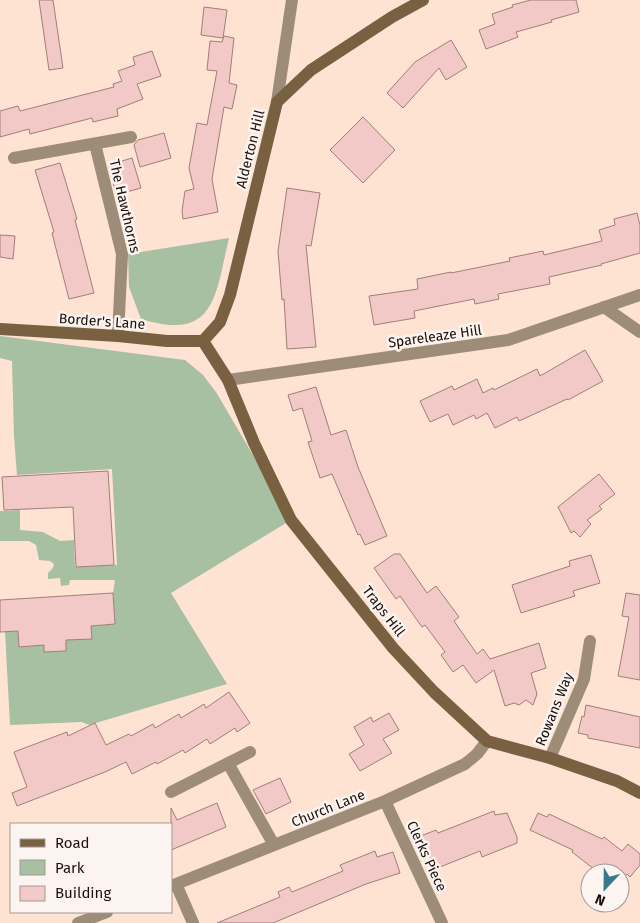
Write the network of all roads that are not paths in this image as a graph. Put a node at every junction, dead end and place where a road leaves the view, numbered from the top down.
1 (292, 0) edge
2 (423, 0) edge
3 (277, 102) junction
4 (131, 137) dead end
5 (95, 144) junction
6 (14, 158) dead end
7 (640, 295) edge
8 (604, 306) junction
9 (0, 329) edge
10 (640, 332) edge
11 (118, 336) junction
12 (203, 341) junction
13 (228, 380) junction
14 (590, 641) dead end
15 (487, 741) junction
16 (250, 752) dead end
17 (550, 758) junction
18 (228, 763) junction
19 (171, 792) dead end
20 (640, 793) edge
21 (386, 800) junction
22 (274, 845) junction
23 (174, 886) edge
24 (104, 913) edge
25 (78, 923) edge
26 (192, 923) edge
27 (442, 923) edge

1 - 3 street
2 - 3 street, Alderton Hill
3 - 12 street, Alderton Hill
4 - 5 street, The Hawthorns
5 - 6 street, The Hawthorns
5 - 11 street, The Hawthorns
7 - 8 street, Spareleaze Hill
8 - 10 street
8 - 13 street, Spareleaze Hill
9 - 11 street, Border's Lane
11 - 12 street, Border's Lane
12 - 13 street, Traps Hill
13 - 15 street, Traps Hill
14 - 17 street, Rowans Way
15 - 17 street, Traps Hill
15 - 21 street, Church Lane
16 - 18 street
17 - 20 street, Traps Hill
18 - 19 street
18 - 22 street
21 - 22 street, Church Lane
21 - 27 street, Clerks Piece
22 - 23 street, Church Lane
23 - 26 street
24 - 25 street

